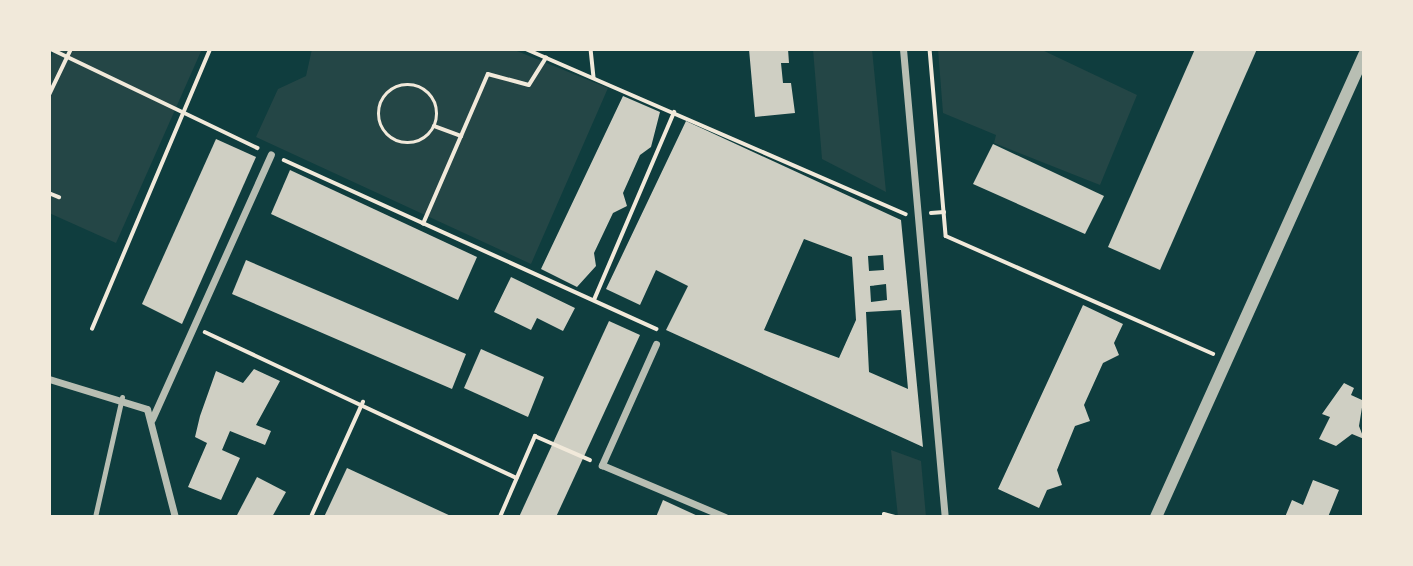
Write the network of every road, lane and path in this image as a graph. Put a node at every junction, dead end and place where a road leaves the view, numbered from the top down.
1 (51, 49) edge
2 (71, 49) edge
3 (210, 49) edge
4 (526, 49) edge
5 (592, 49) edge
6 (904, 49) edge
7 (930, 49) edge
8 (67, 57) junction
9 (1363, 57) edge
10 (546, 58) junction
11 (594, 78) junction
12 (49, 95) edge
13 (674, 112) junction
14 (182, 113) junction
15 (435, 126) junction
16 (461, 136) junction
17 (271, 154) junction
18 (49, 193) edge
19 (59, 197) dead end
20 (944, 212) junction
21 (918, 214) junction
22 (423, 223) junction
23 (594, 301) junction
24 (193, 327) junction
25 (92, 329) dead end
26 (656, 344) joint
27 (1226, 361) junction
28 (49, 379) edge
29 (122, 397) junction
30 (363, 402) junction
31 (152, 419) junction
32 (601, 465) junction
33 (517, 478) junction
34 (884, 514) dead end
35 (94, 517) edge
36 (175, 517) edge
37 (311, 517) edge
38 (500, 517) edge
39 (725, 517) edge
40 (895, 517) edge
41 (945, 517) edge
42 (1156, 517) edge

1 - 8 path
2 - 8 path
3 - 14 path
4 - 10 path
5 - 11 path
6 - 21 street
7 - 20 path
8 - 12 path
8 - 14 path
9 - 27 street
10 - 11 path
10 - 16 path
11 - 13 path
13 - 21 path
13 - 23 path
14 - 17 path
14 - 25 path
15 - 15 path
15 - 16 path
16 - 22 path
17 - 22 path
17 - 24 street
18 - 19 path
20 - 21 path
20 - 27 path
21 - 41 street
22 - 23 path
23 - 26 path
24 - 30 path
24 - 31 street
26 - 32 street
27 - 42 street
28 - 29 street
29 - 31 street
29 - 35 lane
30 - 33 path
30 - 37 path
31 - 36 street
32 - 33 path
32 - 39 street
33 - 38 path
34 - 40 path

